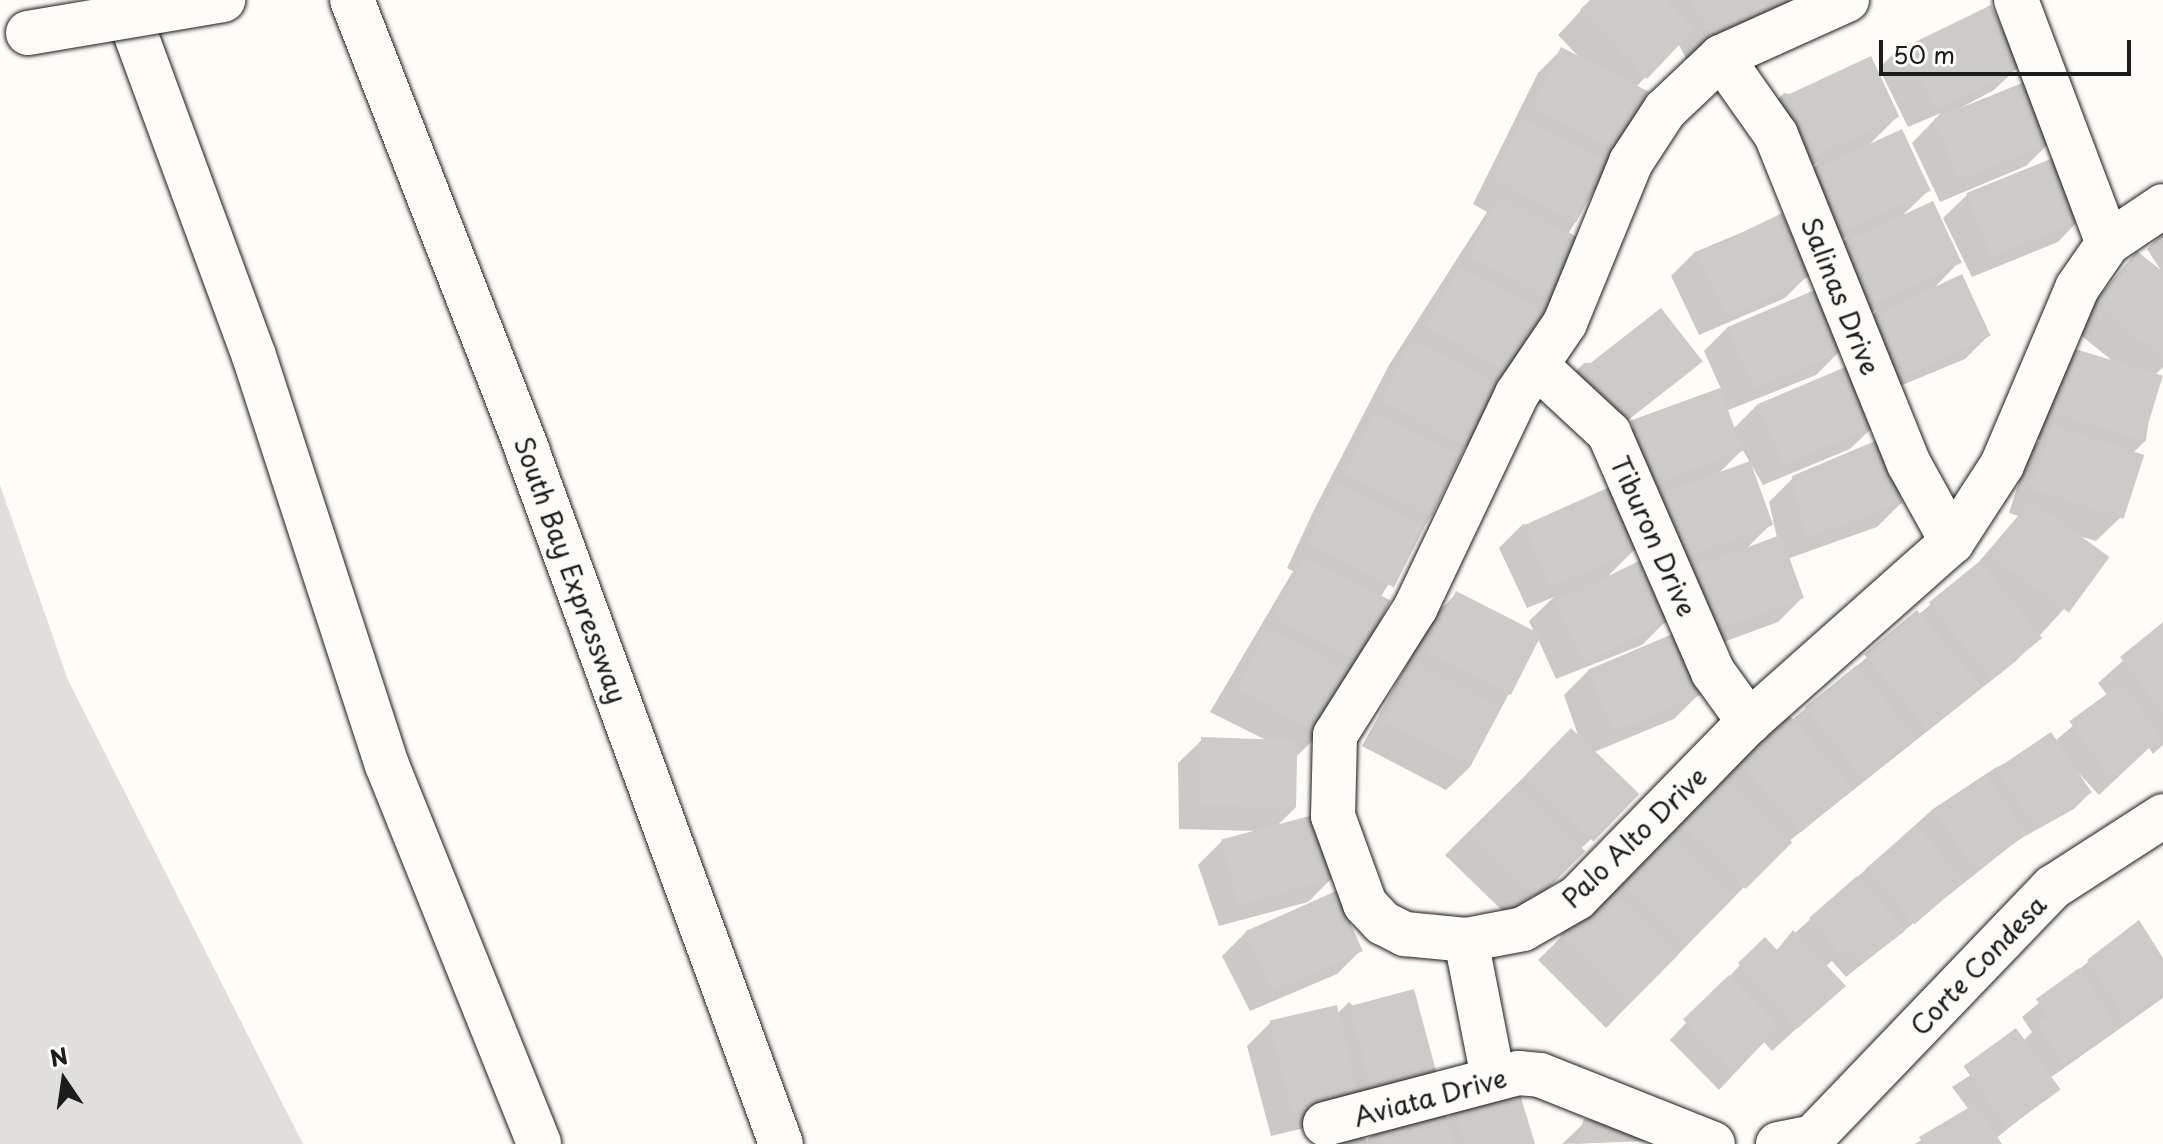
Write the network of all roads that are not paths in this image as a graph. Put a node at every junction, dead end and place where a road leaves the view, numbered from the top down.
1 (123, 0) edge
2 (223, 0) edge
3 (352, 0) edge
4 (1847, 0) edge
5 (2016, 0) edge
6 (14, 35) edge
7 (1721, 57) junction
8 (2163, 206) edge
9 (2108, 243) junction
10 (1538, 367) junction
11 (1952, 542) junction
12 (1749, 722) junction
13 (2163, 816) edge
14 (1466, 940) junction
15 (1493, 1078) junction
16 (1325, 1124) dead end
17 (1796, 1140) edge
18 (539, 1144) edge
19 (781, 1144) edge
20 (1713, 1144) edge

1 - 18 main road
2 - 6 main road, bridge
3 - 19 main road, South Bay Expressway
4 - 7 main road, Palo Alto Drive
5 - 9 main road
7 - 10 main road, Palo Alto Drive
7 - 11 main road, Salinas Drive
8 - 9 main road, Palo Alto Drive
9 - 11 main road, Palo Alto Drive
10 - 12 main road, Tiburon Drive
10 - 14 main road, Palo Alto Drive
11 - 12 main road, Palo Alto Drive
12 - 14 main road, Palo Alto Drive
13 - 17 main road, Corte Condesa
14 - 15 main road
15 - 16 main road, Aviata Drive
15 - 20 main road, Aviata Drive

